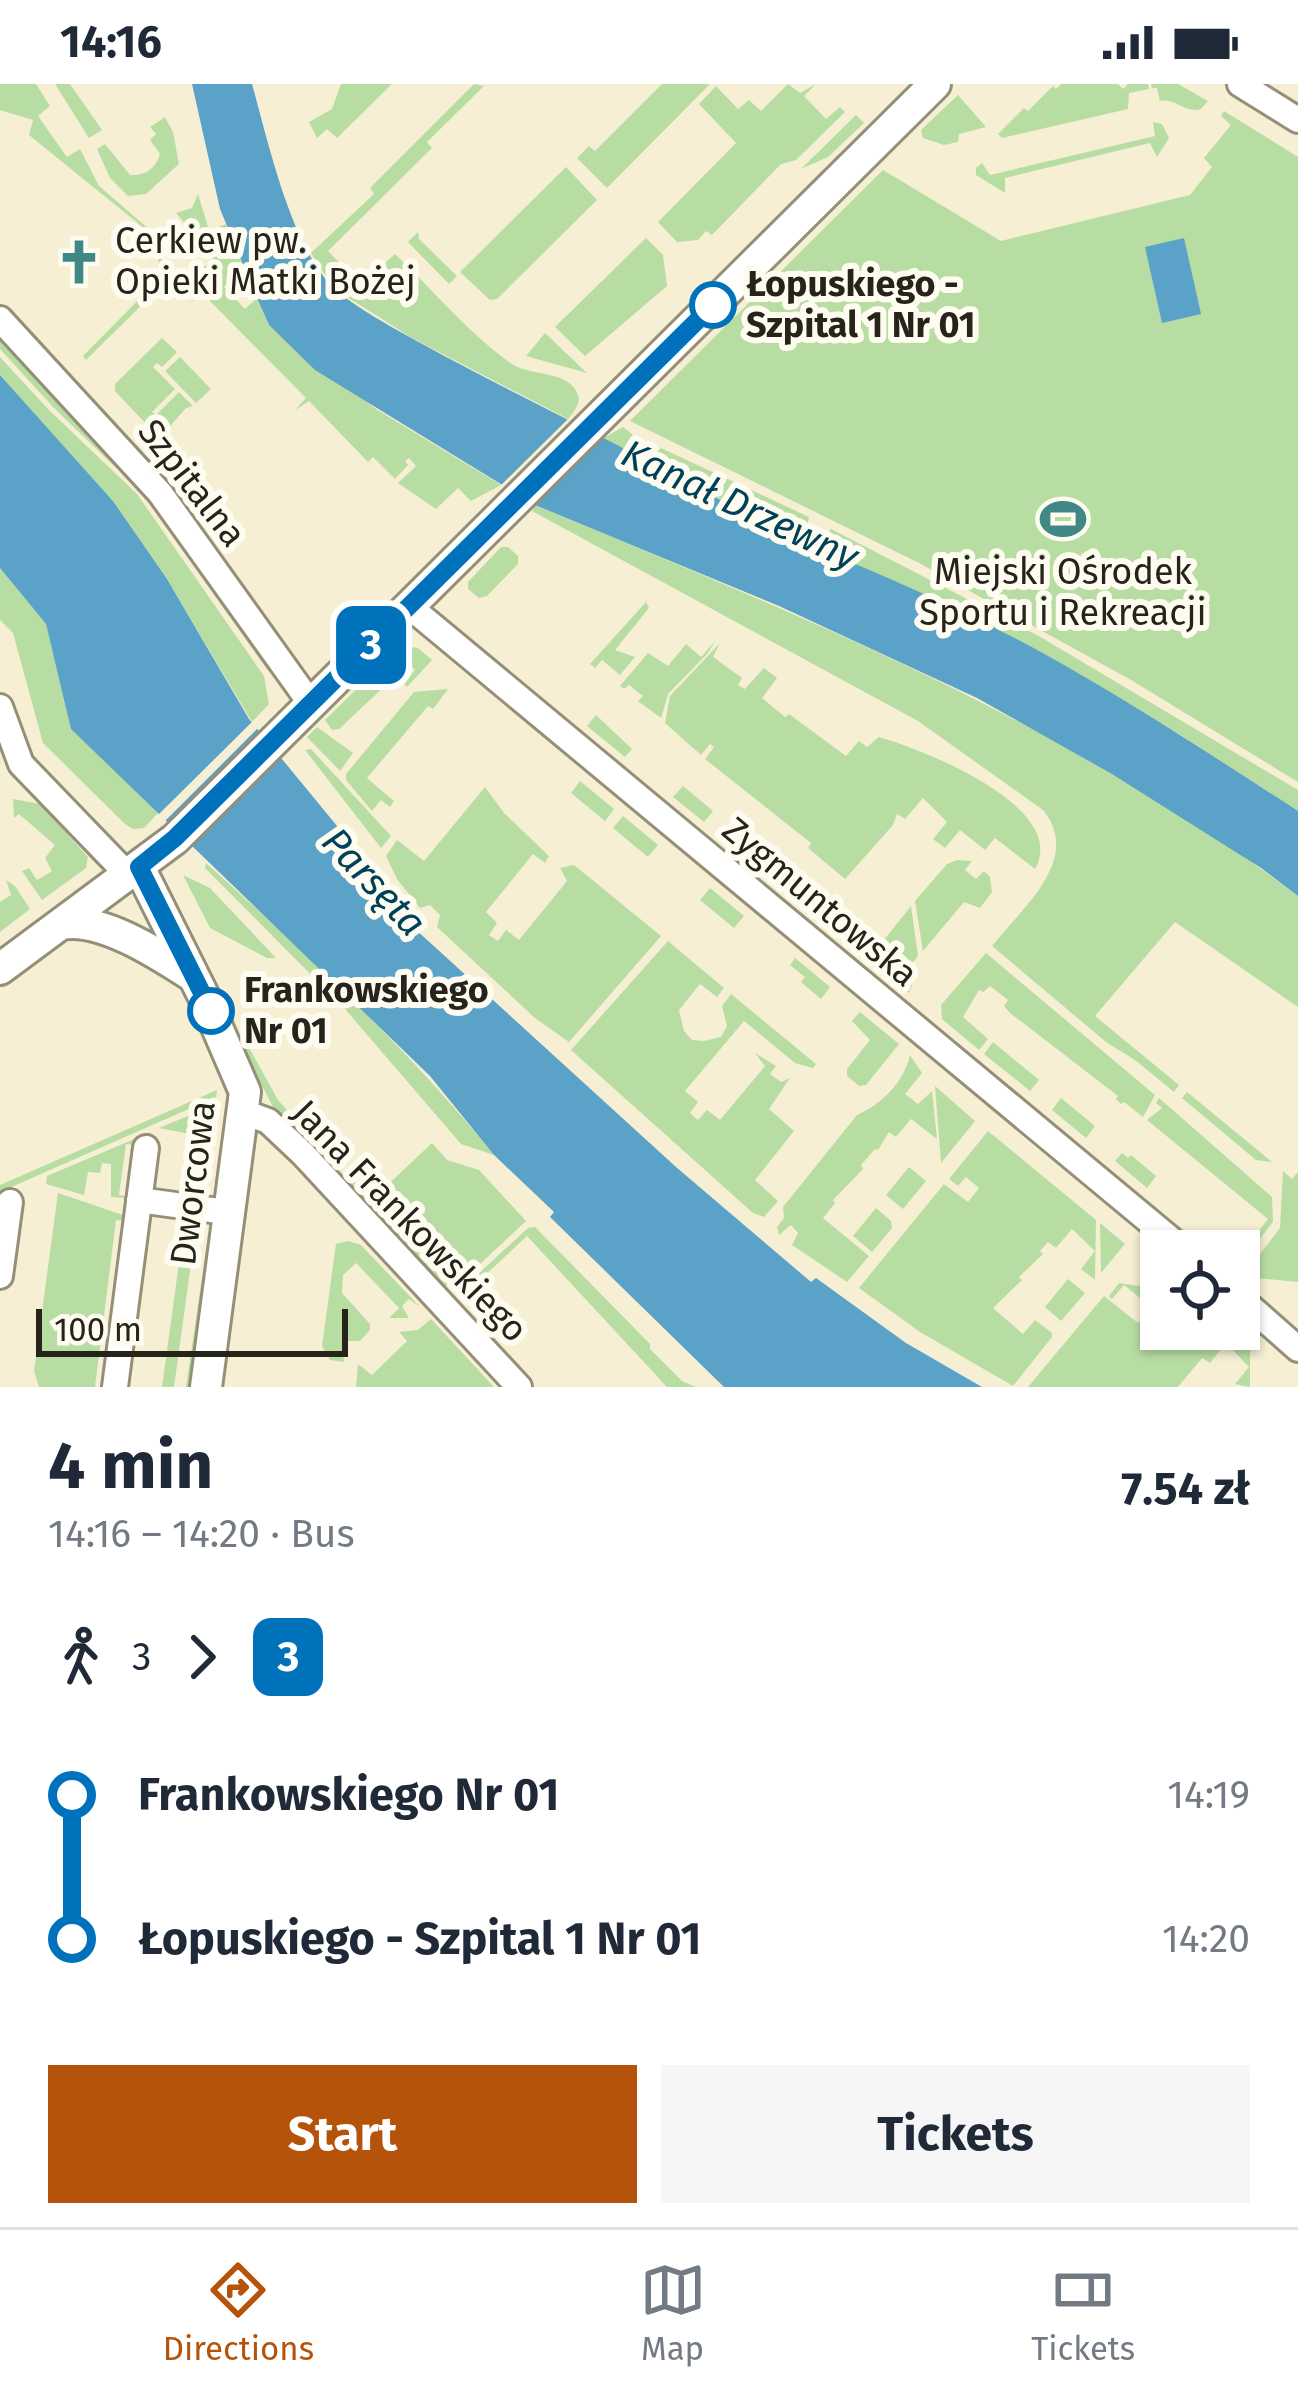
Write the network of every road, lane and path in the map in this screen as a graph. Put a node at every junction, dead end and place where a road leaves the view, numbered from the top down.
1 (934, 84) edge
2 (1240, 84) edge
3 (1298, 120) edge
4 (0, 319) edge
5 (410, 608) junction
6 (311, 704) junction
7 (0, 707) edge
8 (134, 871) junction
9 (61, 924) junction
10 (0, 969) edge
11 (194, 977) junction
12 (244, 1112) junction
13 (146, 1148) dead end
14 (139, 1200) junction
15 (10, 1202) dead end
16 (219, 1210) dead end
17 (1160, 1230) edge
18 (1, 1259) edge
19 (1260, 1316) edge
20 (1298, 1349) edge
21 (115, 1387) edge
22 (206, 1387) edge
23 (519, 1387) edge

1 - 5 street
2 - 3 street
4 - 6 street, Szpitalna
5 - 6 street
5 - 17 street, Zygmuntowska
6 - 8 street
7 - 8 street
8 - 9 street
8 - 11 street, Dworcowa
9 - 10 street
9 - 11 street
11 - 12 street, Dworcowa
12 - 22 street, Dworcowa
12 - 23 street, Jana Frankowskiego
13 - 14 street
14 - 16 street
14 - 21 street
15 - 18 street
19 - 20 street

